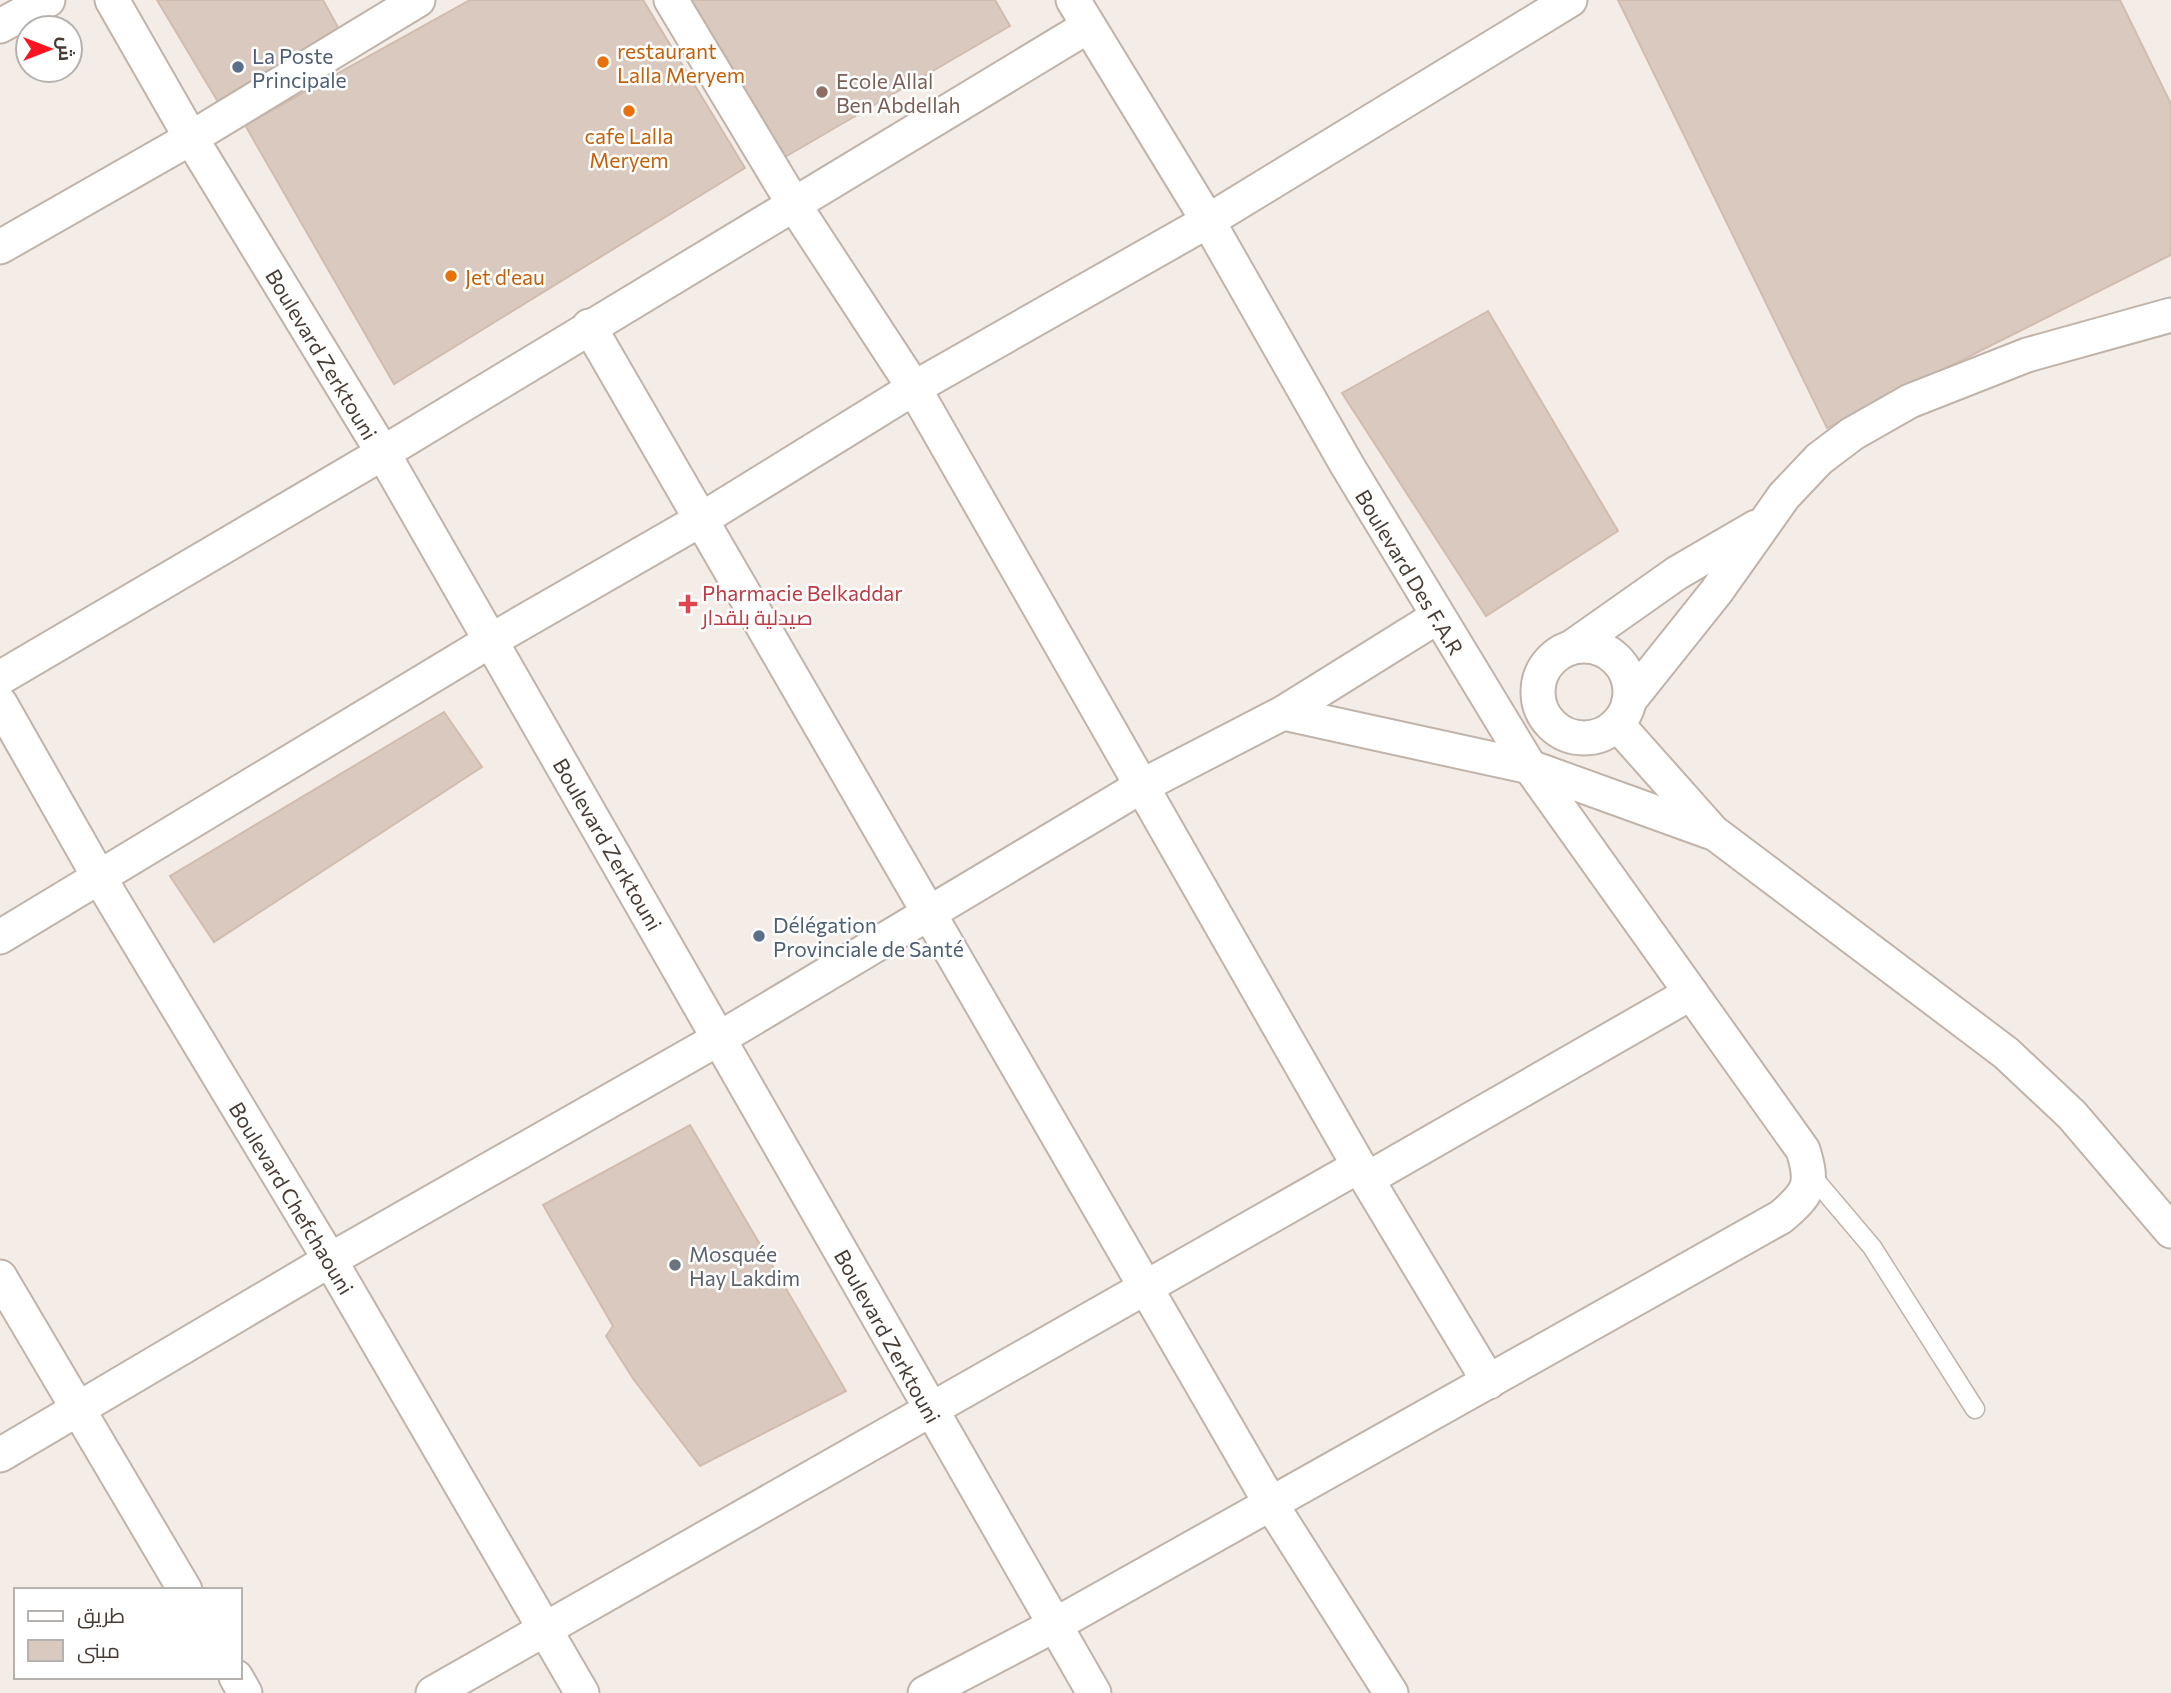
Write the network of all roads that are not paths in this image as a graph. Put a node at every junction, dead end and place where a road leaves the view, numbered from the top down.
1 (48, 0) edge
2 (112, 0) edge
3 (418, 0) edge
4 (671, 0) edge
5 (1570, 0) edge
6 (1080, 13) edge
7 (0, 26) edge
8 (191, 138) junction
9 (793, 203) junction
10 (1208, 221) junction
11 (0, 247) edge
12 (2171, 315) edge
13 (589, 326) junction
14 (914, 388) junction
15 (383, 453) junction
16 (702, 519) junction
17 (1761, 524) junction
18 (1437, 617) junction
19 (490, 641) junction
20 (1572, 647) junction
21 (0, 678) edge
22 (0, 703) edge
23 (1283, 713) junction
24 (1623, 713) junction
25 (1544, 717) junction
26 (1501, 720) junction
27 (1530, 767) junction
28 (1140, 788) junction
29 (1713, 832) junction
30 (99, 877) junction
31 (930, 915) junction
32 (0, 937) edge
33 (1691, 993) junction
34 (720, 1038) junction
35 (1363, 1172) junction
36 (1811, 1175) junction
37 (2166, 1218) edge
38 (330, 1260) junction
39 (0, 1276) edge
40 (1147, 1289) junction
41 (1489, 1382) junction
42 (79, 1407) junction
43 (1975, 1409) dead end
44 (930, 1411) junction
45 (0, 1455) edge
46 (1271, 1504) junction
47 (184, 1588) edge
48 (1052, 1626) junction
49 (545, 1629) junction
50 (433, 1693) edge
51 (582, 1693) edge
52 (925, 1693) edge
53 (1094, 1693) edge
54 (1391, 1693) edge

1 - 7 street
2 - 8 street, Boulevard Zerktouni
3 - 8 street
4 - 9 street
5 - 10 street
6 - 9 street
6 - 10 street, Boulevard Des F.A.R
8 - 11 street
8 - 15 street, Boulevard Zerktouni
9 - 13 street
9 - 14 street
10 - 14 street
10 - 18 street, Boulevard Des F.A.R
12 - 17 street
13 - 15 street
13 - 16 street
14 - 16 street
14 - 28 street
15 - 19 street, Boulevard Zerktouni
15 - 21 street
16 - 19 street
16 - 31 street
17 - 20 street
17 - 24 street
18 - 23 street
18 - 26 street, Boulevard Des F.A.R
19 - 30 street
19 - 34 street, Boulevard Zerktouni
20 - 24 street
20 - 25 street
22 - 30 street, Boulevard Chefchaouni
23 - 27 street
23 - 28 street
24 - 25 street
24 - 29 street
25 - 26 street
26 - 27 street, Boulevard Des F.A.R
27 - 29 street
27 - 33 street, Boulevard Des F.A.R
28 - 31 street
28 - 35 street
29 - 37 street
30 - 32 street
30 - 38 street, Boulevard Chefchaouni
31 - 34 street
31 - 40 street
33 - 35 street
33 - 36 street, Boulevard Des F.A.R
34 - 38 street
34 - 44 street, Boulevard Zerktouni
35 - 40 street
35 - 41 street
36 - 41 street
36 - 43 lane
38 - 42 street
38 - 49 street, Boulevard Chefchaouni
39 - 42 street
40 - 44 street
40 - 46 street
41 - 46 street
42 - 45 street
42 - 47 street
44 - 48 street, Boulevard Zerktouni
44 - 49 street
46 - 48 street
46 - 54 street
48 - 52 street
48 - 53 street, Boulevard Zerktouni
49 - 50 street
49 - 51 street, Boulevard Chefchaouni

